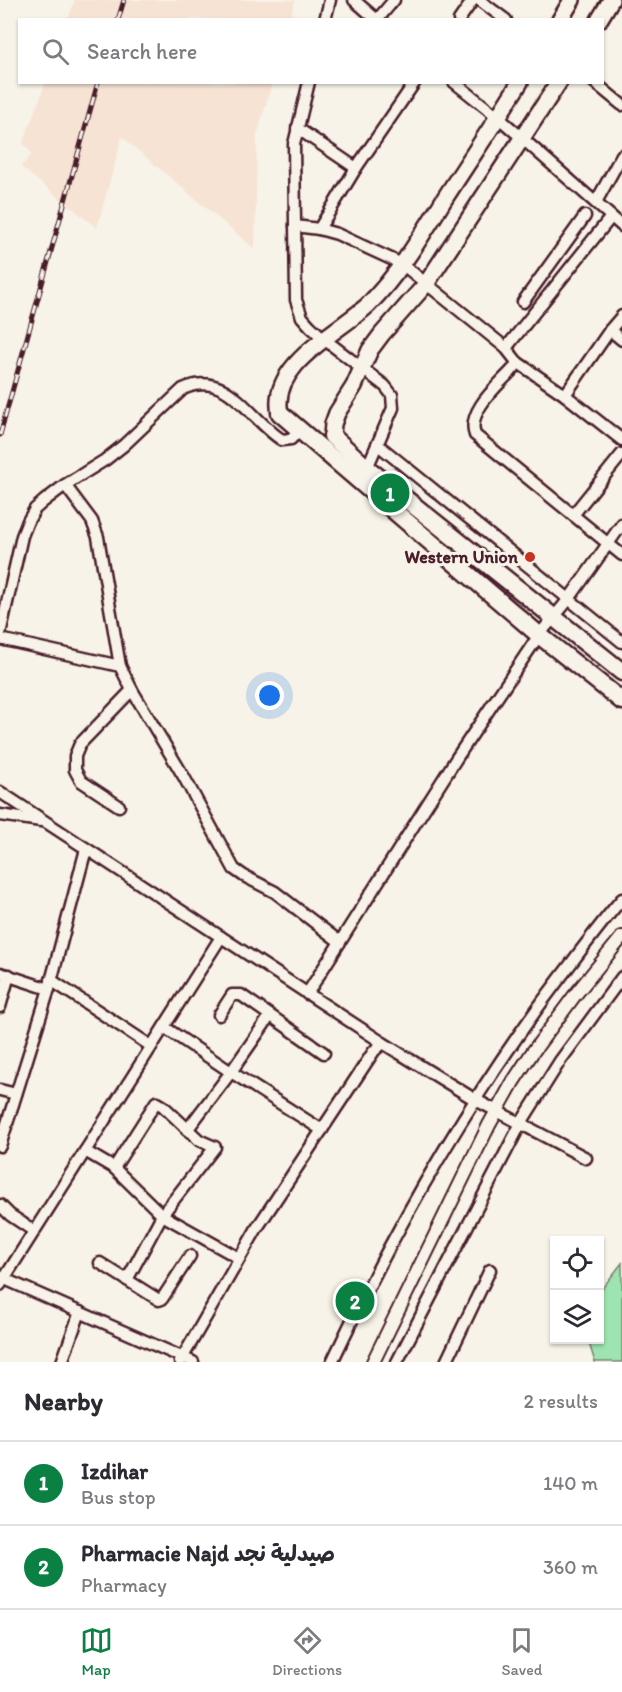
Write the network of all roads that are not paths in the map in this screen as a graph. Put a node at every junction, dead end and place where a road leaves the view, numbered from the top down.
1 (330, 0) edge
2 (354, 0) edge
3 (394, 0) edge
4 (472, 0) edge
5 (479, 0) edge
6 (572, 0) edge
7 (611, 0) edge
8 (326, 18) edge
9 (375, 18) edge
10 (379, 18) edge
11 (460, 18) edge
12 (504, 18) edge
13 (561, 18) edge
14 (600, 18) edge
15 (308, 84) edge
16 (414, 84) edge
17 (457, 84) edge
18 (519, 84) edge
19 (558, 84) edge
20 (596, 84) edge
21 (622, 105) edge
22 (498, 117) junction
23 (297, 128) junction
24 (522, 139) junction
25 (622, 155) edge
26 (356, 168) junction
27 (596, 202) junction
28 (585, 216) dead end
29 (611, 217) junction
30 (295, 225) junction
31 (622, 226) edge
32 (319, 229) junction
33 (558, 254) junction
34 (402, 264) junction
35 (571, 265) junction
36 (426, 284) junction
37 (523, 302) dead end
38 (622, 316) edge
39 (610, 330) junction
40 (324, 339) junction
41 (622, 340) edge
42 (506, 348) junction
43 (518, 362) junction
44 (362, 368) junction
45 (566, 395) junction
46 (280, 413) joint
47 (299, 430) junction
48 (332, 436) joint
49 (622, 440) edge
50 (377, 444) junction
51 (622, 454) edge
52 (367, 468) junction
53 (65, 485) junction
54 (573, 515) junction
55 (622, 524) edge
56 (608, 544) junction
57 (622, 555) edge
58 (569, 599) junction
59 (554, 618) junction
60 (0, 634) edge
61 (539, 635) junction
62 (0, 639) edge
63 (622, 642) edge
64 (120, 666) junction
65 (622, 672) edge
66 (132, 690) junction
67 (622, 701) edge
68 (0, 792) edge
69 (119, 806) dead end
70 (0, 815) edge
71 (45, 822) junction
72 (86, 849) junction
73 (622, 899) edge
74 (221, 937) junction
75 (622, 937) edge
76 (340, 942) junction
77 (5, 974) edge
78 (622, 977) edge
79 (50, 984) junction
80 (307, 994) junction
81 (0, 1007) edge
82 (219, 1015) dead end
83 (270, 1016) junction
84 (164, 1027) junction
85 (383, 1042) junction
86 (151, 1046) junction
87 (324, 1053) dead end
88 (231, 1072) junction
89 (0, 1090) edge
90 (16, 1094) junction
91 (474, 1099) junction
92 (497, 1111) junction
93 (521, 1123) junction
94 (187, 1130) junction
95 (322, 1130) junction
96 (0, 1146) edge
97 (85, 1151) junction
98 (586, 1158) dead end
99 (114, 1168) junction
100 (0, 1205) edge
101 (162, 1215) junction
102 (34, 1231) junction
103 (190, 1256) dead end
104 (239, 1258) junction
105 (100, 1263) dead end
106 (490, 1270) dead end
107 (1, 1280) edge
108 (127, 1280) junction
109 (80, 1312) junction
110 (181, 1360) edge
111 (62, 1362) edge
112 (193, 1362) edge
113 (332, 1362) edge
114 (373, 1362) edge
115 (396, 1362) edge
116 (446, 1362) edge

1 - 8 street
2 - 9 street
3 - 10 street
4 - 11 street
5 - 12 street
6 - 13 main road
7 - 14 main road
15 - 23 street
16 - 26 street
17 - 22 street
18 - 22 main road
19 - 24 main road
20 - 21 street
22 - 24 street
22 - 34 main road
23 - 26 street
23 - 30 street
24 - 27 street
24 - 36 main road
25 - 27 street
26 - 32 street
27 - 29 street
28 - 33 street
29 - 31 street
29 - 35 street
30 - 32 street
30 - 40 street
32 - 34 street
33 - 35 street
33 - 37 street
34 - 36 street
34 - 40 main road
35 - 42 street
36 - 42 street
36 - 44 main road
38 - 39 street
39 - 41 street
39 - 45 street
40 - 44 street
40 - 46 main road
42 - 43 street
43 - 45 street
43 - 54 street
44 - 48 main road
44 - 50 street
45 - 49 street
46 - 47 main road
47 - 53 street
47 - 61 main road
48 - 52 main road
50 - 52 street
50 - 58 street
51 - 54 street
52 - 59 main road
53 - 60 street
53 - 64 street
54 - 56 street
55 - 56 street
56 - 57 street
56 - 58 street
58 - 59 street
58 - 63 street
59 - 61 street
59 - 65 main road
61 - 67 main road
61 - 76 street
62 - 64 street
64 - 66 street
66 - 69 street
66 - 76 street
68 - 71 street
70 - 71 street
71 - 72 street
72 - 74 street
72 - 79 street
73 - 91 street
74 - 80 street
74 - 84 street
75 - 92 street
76 - 80 street
77 - 79 street
77 - 81 street
78 - 93 street
79 - 86 street
79 - 90 street
80 - 85 street
82 - 83 street
83 - 87 street
83 - 88 street
84 - 86 street
84 - 88 street
85 - 91 street
85 - 95 street
86 - 97 street
88 - 94 street
88 - 95 street
89 - 90 street
90 - 96 street
91 - 92 street
91 - 113 street
92 - 93 street
92 - 114 street
93 - 98 street
93 - 115 street
94 - 99 street
94 - 101 street
95 - 104 street
97 - 99 street
97 - 102 street
99 - 101 street
100 - 102 street
101 - 104 street
101 - 108 street
102 - 107 street
103 - 108 street
104 - 110 street
105 - 108 street
106 - 116 street
107 - 109 street
109 - 110 street
109 - 111 street
110 - 112 street

